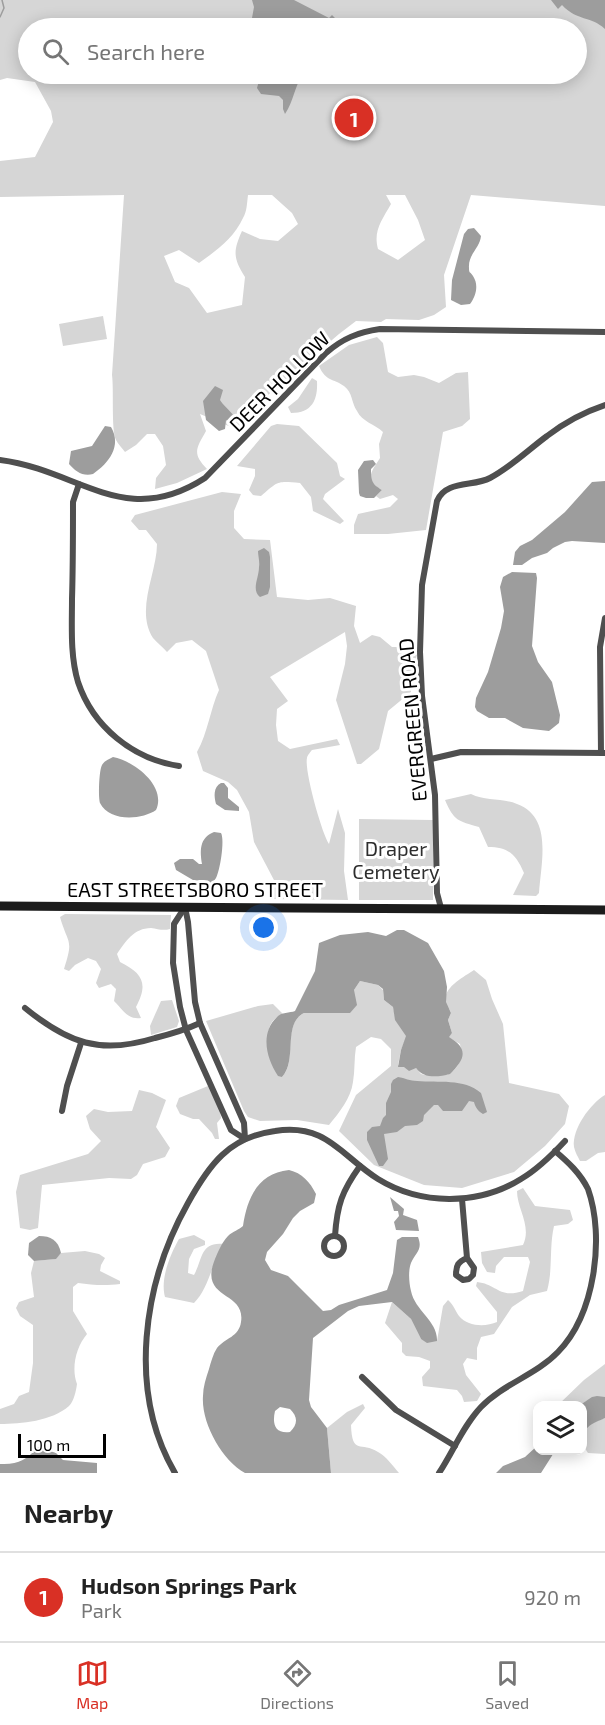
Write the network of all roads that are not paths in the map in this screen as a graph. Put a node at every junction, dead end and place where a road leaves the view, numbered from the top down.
1 (605, 332) edge
2 (605, 405) edge
3 (0, 460) edge
4 (80, 484) junction
5 (605, 618) edge
6 (603, 753) edge
7 (431, 759) junction
8 (179, 766) dead end
9 (0, 906) edge
10 (185, 907) junction
11 (441, 908) junction
12 (605, 910) edge
13 (25, 1008) dead end
14 (200, 1023) junction
15 (186, 1030) junction
16 (81, 1043) junction
17 (62, 1111) dead end
18 (245, 1138) junction
19 (565, 1141) dead end
20 (555, 1151) junction
21 (360, 1166) junction
22 (462, 1198) junction
23 (335, 1236) dead end
24 (597, 1254) junction
25 (605, 1254) edge
26 (466, 1258) dead end
27 (362, 1377) dead end
28 (455, 1446) junction
29 (175, 1473) edge
30 (439, 1473) edge

1 - 4 street, DEER HOLLOW
2 - 7 street, EVERGREEN ROAD
3 - 4 street, DEER HOLLOW
4 - 8 street
5 - 6 street
6 - 7 street
7 - 11 street, EVERGREEN ROAD
9 - 10 main road, EAST STREETSBORO STREET
10 - 11 main road, EAST STREETSBORO STREET
10 - 14 street
10 - 15 street
11 - 12 main road, EAST STREETSBORO STREET
13 - 16 street
14 - 15 street
14 - 18 street
15 - 16 street
15 - 18 street
16 - 17 street
18 - 21 street
18 - 29 street
19 - 20 street
20 - 22 street
20 - 24 street
21 - 22 street
21 - 23 street
22 - 26 street
24 - 25 street
24 - 28 street
27 - 28 street
28 - 30 street

